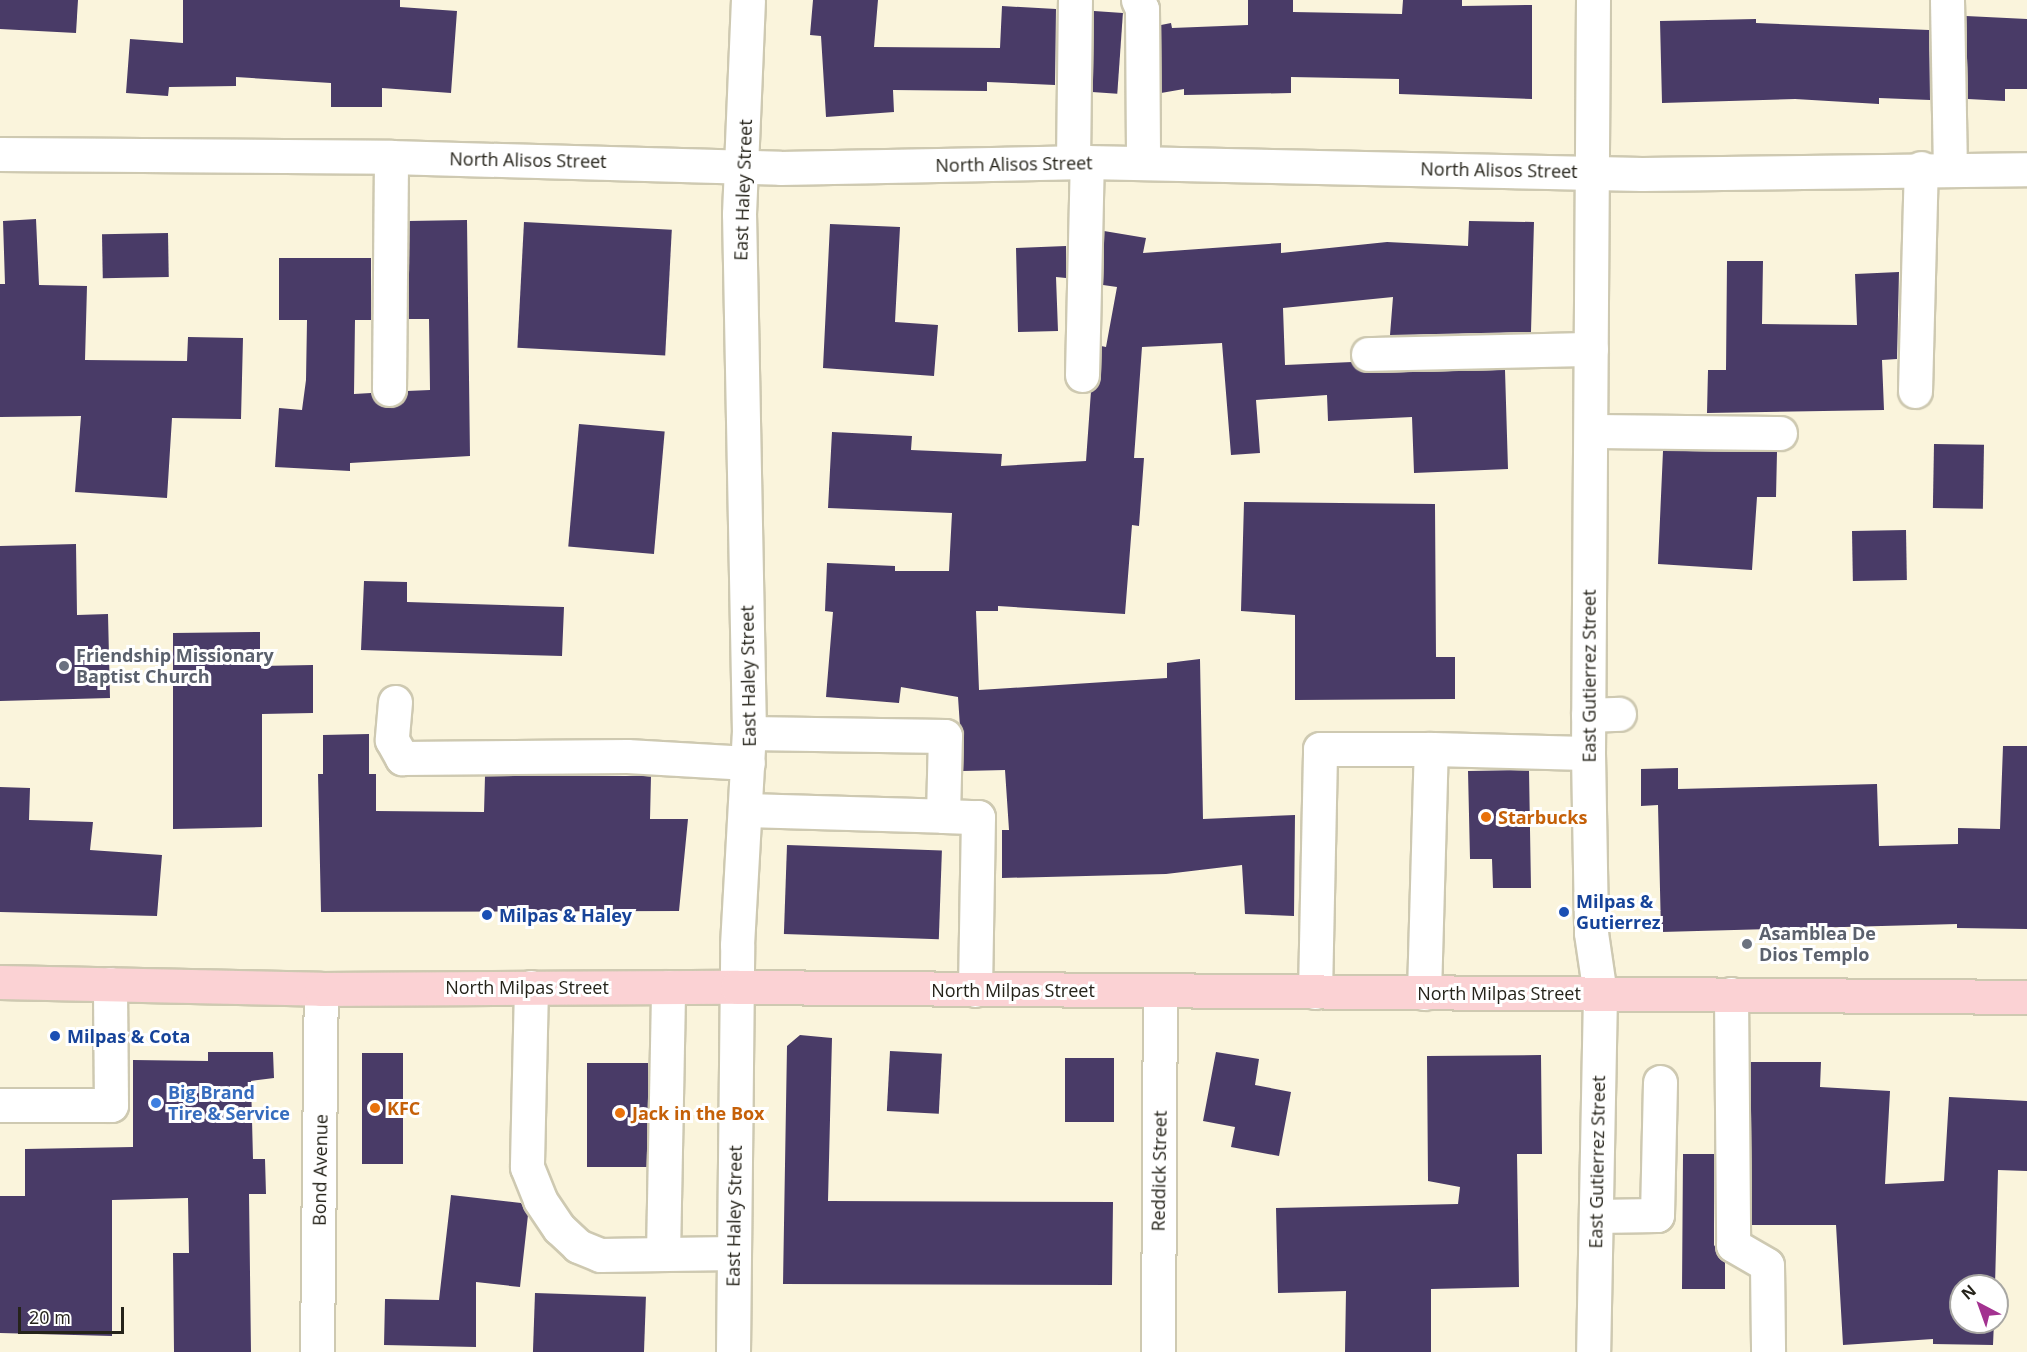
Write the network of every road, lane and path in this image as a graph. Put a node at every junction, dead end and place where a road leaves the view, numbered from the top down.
1 (748, 0) edge
2 (1075, 0) edge
3 (1138, 0) edge
4 (1593, 0) edge
5 (1947, 0) edge
6 (0, 154) edge
7 (391, 156) junction
8 (1080, 162) junction
9 (1143, 162) junction
10 (742, 165) junction
11 (1935, 168) junction
12 (2027, 169) edge
13 (1589, 172) junction
14 (1592, 349) junction
15 (1368, 354) dead end
16 (1082, 375) dead end
17 (389, 389) dead end
18 (1915, 391) dead end
19 (1591, 431) junction
20 (1780, 433) dead end
21 (395, 702) dead end
22 (749, 748) junction
23 (1431, 749) junction
24 (1588, 753) junction
25 (746, 810) junction
26 (944, 816) junction
27 (0, 982) edge
28 (110, 984) junction
29 (531, 987) junction
30 (668, 987) junction
31 (737, 987) junction
32 (321, 989) junction
33 (975, 990) junction
34 (1160, 991) junction
35 (1315, 992) junction
36 (1424, 993) junction
37 (1600, 994) junction
38 (1731, 994) junction
39 (2027, 997) edge
40 (1660, 1082) dead end
41 (0, 1105) edge
42 (1596, 1216) junction
43 (734, 1253) junction
44 (663, 1254) junction
45 (317, 1352) edge
46 (733, 1352) edge
47 (1158, 1352) edge
48 (1593, 1352) edge
49 (1768, 1352) edge

1 - 10 street, East Haley Street
2 - 8 street
3 - 9 street
4 - 13 street, East Gutierrez Street
5 - 11 street
6 - 7 street, North Alisos Street
7 - 10 street, North Alisos Street
7 - 17 street
8 - 9 street, North Alisos Street
8 - 10 street, North Alisos Street
8 - 16 street
9 - 13 street, North Alisos Street
10 - 22 street, East Haley Street
11 - 12 street, North Alisos Street
11 - 13 street, North Alisos Street
11 - 18 street
13 - 14 street, East Gutierrez Street
14 - 15 street
14 - 19 street, East Gutierrez Street
19 - 20 street
19 - 24 street, East Gutierrez Street
21 - 22 street
22 - 25 street, East Haley Street
22 - 26 street
23 - 24 street
23 - 35 street
23 - 36 street
24 - 37 street, East Gutierrez Street
25 - 26 street
25 - 31 street, East Haley Street
26 - 33 street
27 - 28 main road, North Milpas Street
28 - 32 main road, North Milpas Street
28 - 41 street
29 - 30 main road, North Milpas Street
29 - 32 main road, North Milpas Street
29 - 44 street
30 - 31 main road, North Milpas Street
30 - 44 street
31 - 33 main road, North Milpas Street
31 - 43 street, East Haley Street
32 - 45 street, Bond Avenue
33 - 34 main road, North Milpas Street
34 - 35 main road, North Milpas Street
34 - 47 street, Reddick Street
35 - 36 main road, North Milpas Street
36 - 37 main road, North Milpas Street
37 - 38 main road, North Milpas Street
37 - 42 street, East Gutierrez Street
38 - 39 main road, North Milpas Street
38 - 49 street
40 - 42 street
42 - 48 street, East Gutierrez Street
43 - 44 street
43 - 46 street, East Haley Street

